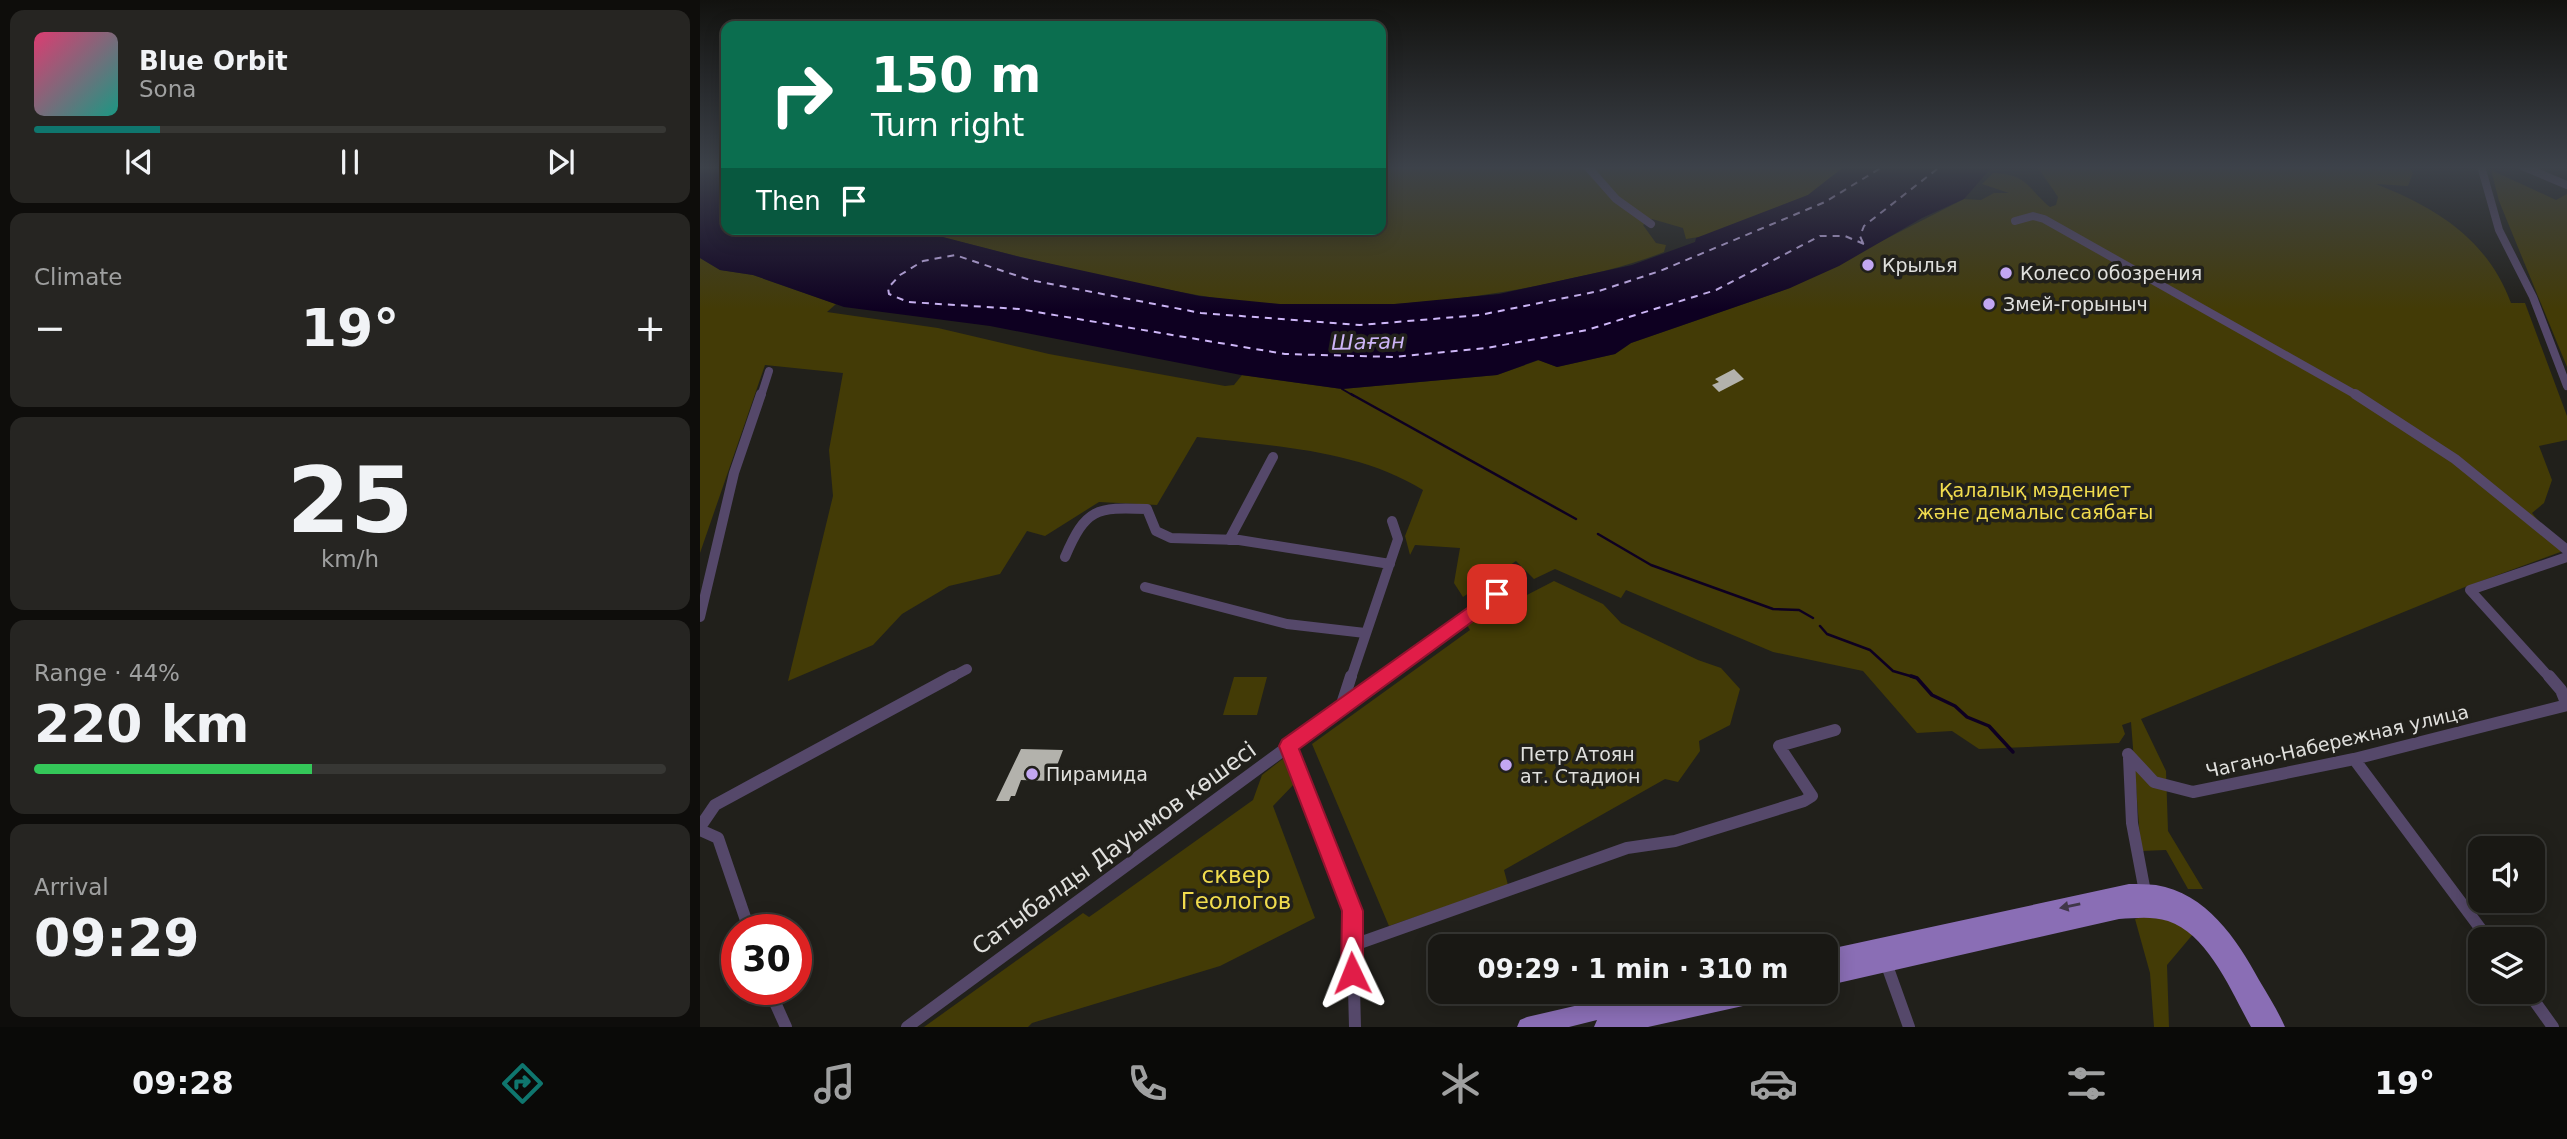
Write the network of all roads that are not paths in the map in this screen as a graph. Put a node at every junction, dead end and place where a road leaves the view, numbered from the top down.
1 (1637, 214) edge
2 (2494, 214) edge
3 (2015, 221) dead end
4 (1651, 224) dead end
5 (769, 372) dead end
6 (2567, 386) edge
7 (1273, 457) dead end
8 (1392, 521) dead end
9 (1229, 540) junction
10 (2567, 550) edge
11 (2567, 556) edge
12 (1065, 557) dead end
13 (1390, 564) junction
14 (1515, 580) dead end
15 (1145, 587) dead end
16 (700, 617) edge
17 (1365, 633) junction
18 (967, 669) dead end
19 (2564, 689) edge
20 (2567, 705) edge
21 (1341, 708) junction
22 (1835, 730) dead end
23 (1289, 746) junction
24 (2354, 759) junction
25 (700, 829) edge
26 (2145, 892) junction
27 (744, 914) edge
28 (2478, 927) edge
29 (1351, 946) junction
30 (1883, 954) junction
31 (1838, 958) edge
32 (1838, 972) edge
33 (1626, 1004) edge
34 (1707, 1004) edge
35 (2537, 1004) edge
36 (776, 1005) edge
37 (786, 1027) edge
38 (907, 1027) edge
39 (1355, 1027) edge
40 (1527, 1027) edge
41 (1604, 1027) edge
42 (1909, 1027) edge
43 (2262, 1027) edge
44 (2275, 1027) edge
45 (2553, 1027) edge

1 - 4 street
2 - 6 street
3 - 10 street
5 - 16 street
7 - 9 street
8 - 13 street
9 - 12 street
9 - 13 street
11 - 19 street
13 - 17 street
14 - 21 street, Сатыбалды Дауымов көшесі
15 - 17 street
17 - 21 street
18 - 25 street
19 - 20 street
20 - 24 street, Чагано-Набережная улица
21 - 23 street, Сатыбалды Дауымов көшесі
22 - 29 street
23 - 29 street
23 - 38 street, Сатыбалды Дауымов көшесі
24 - 26 street, Чагано-Набережная улица
24 - 28 street
25 - 27 street
26 -> 30 main road
26 - 44 main road
29 - 39 street
30 - 31 main road
30 - 32 main road
30 - 42 street
30 - 43 main road
33 - 40 main road
34 - 41 main road
35 - 45 street
36 - 37 street

